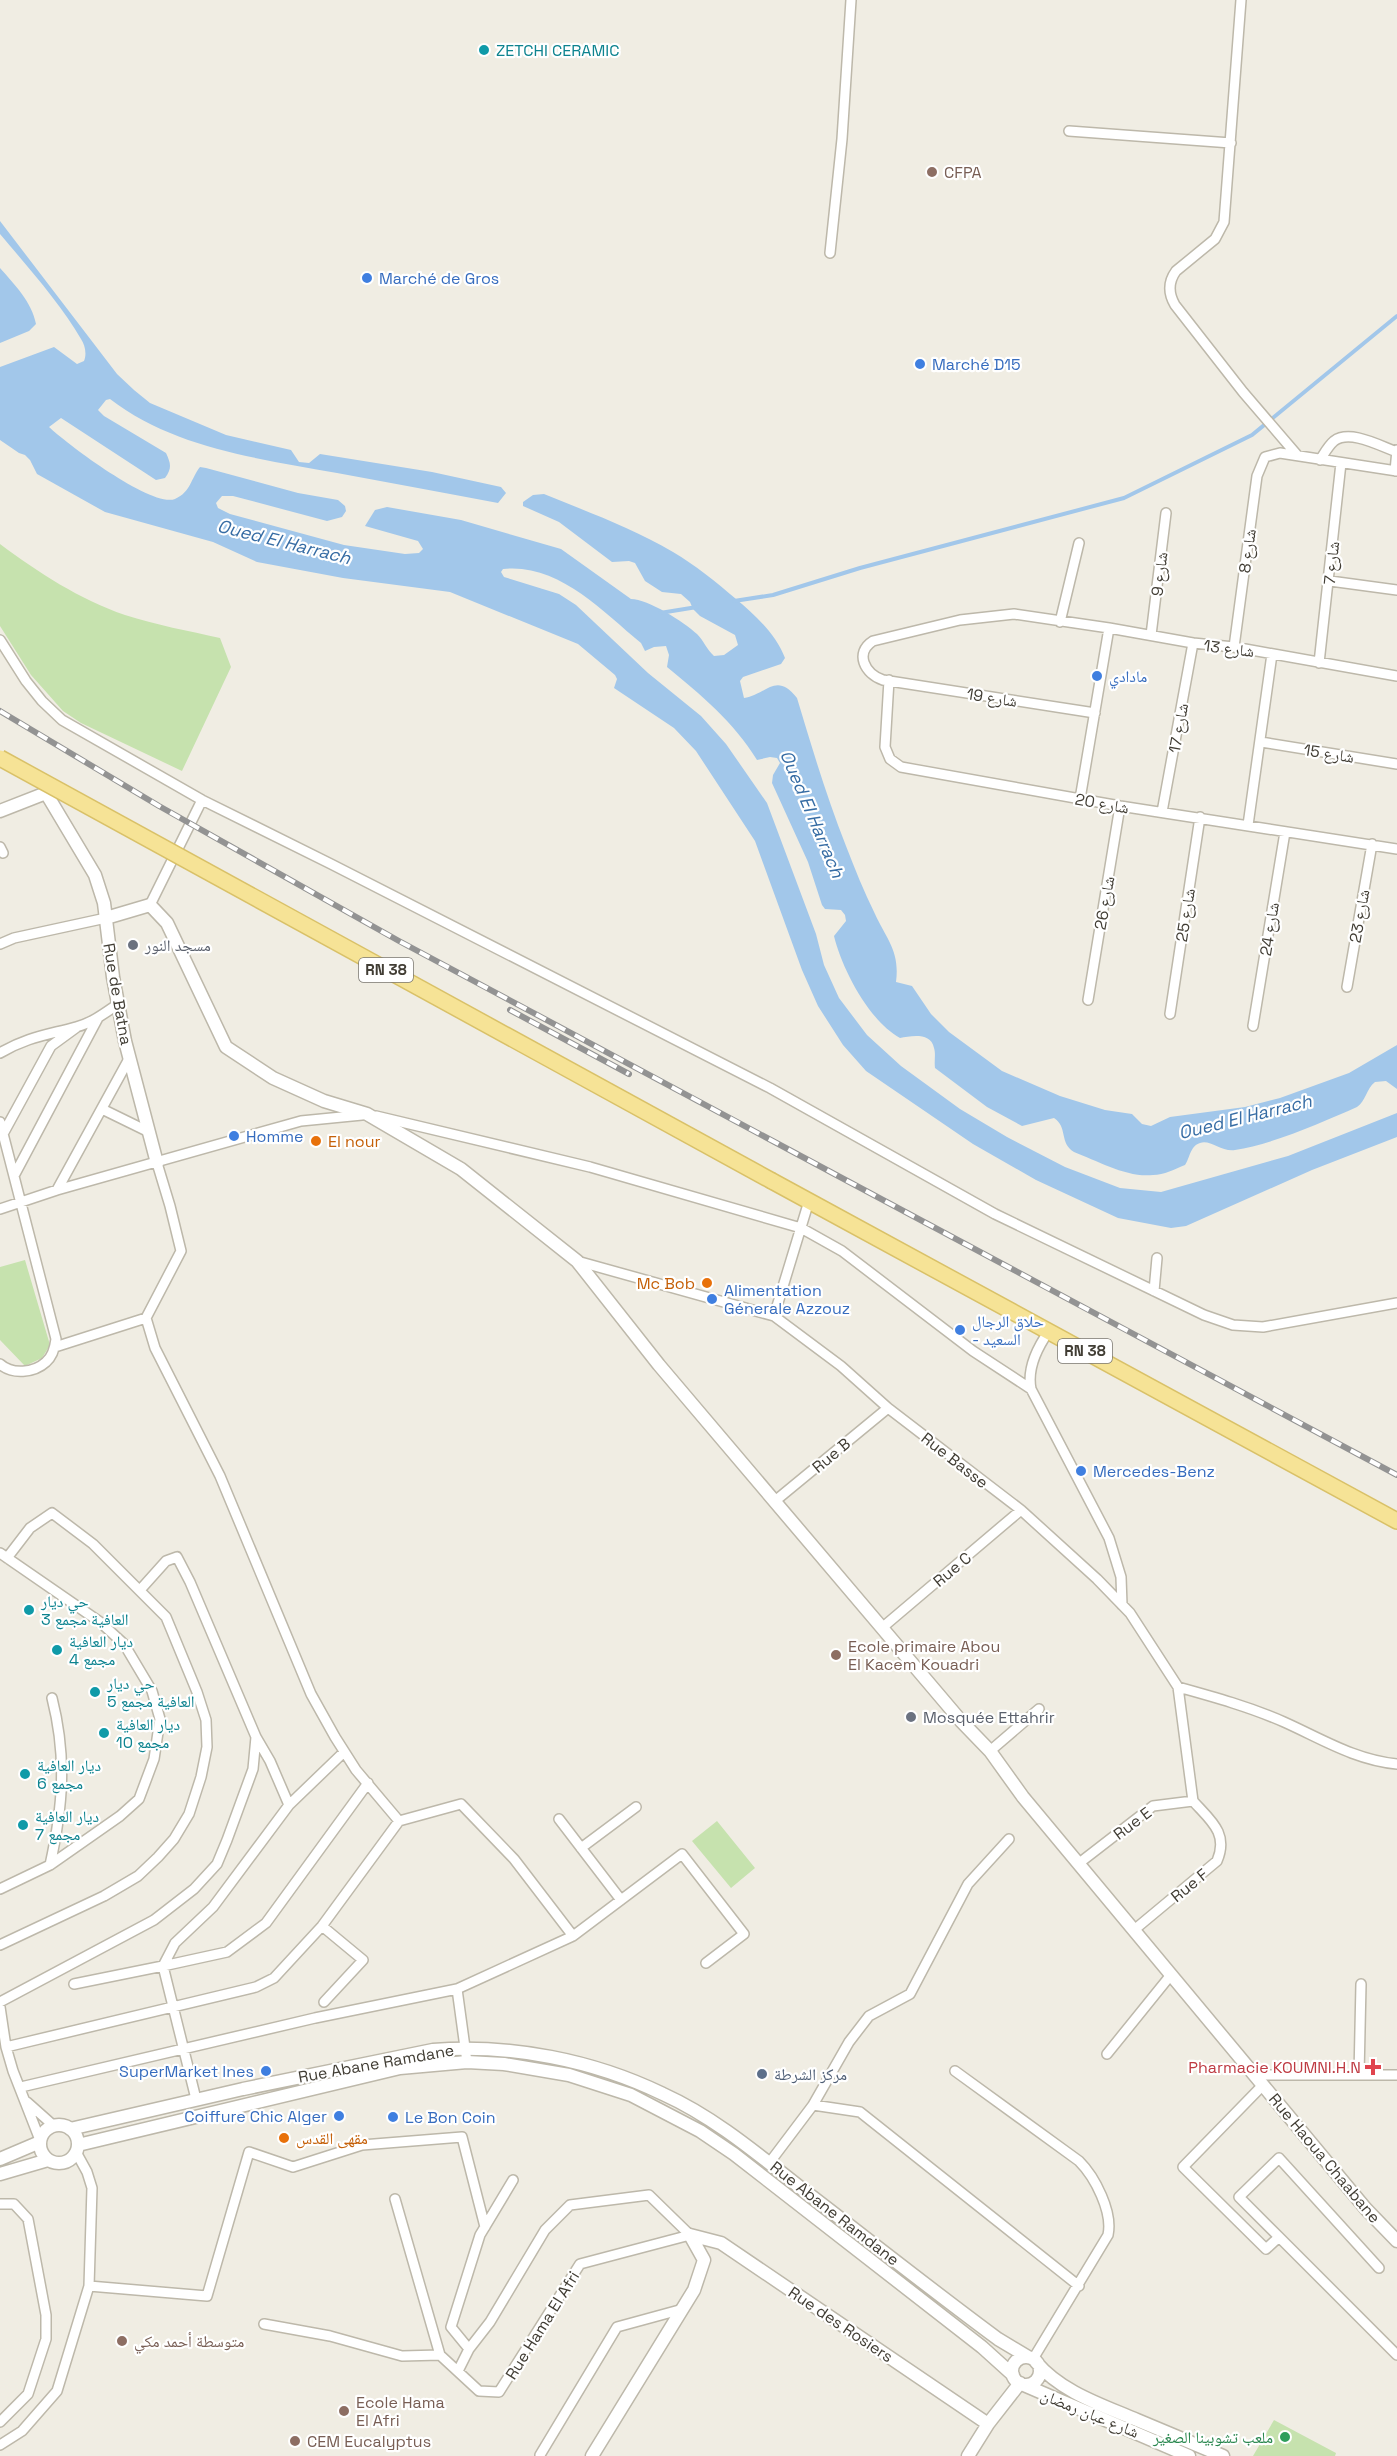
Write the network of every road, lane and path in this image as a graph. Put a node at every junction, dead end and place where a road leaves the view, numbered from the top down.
1 (851, 0) edge
2 (1241, 0) edge
3 (1070, 131) dead end
4 (1231, 143) junction
5 (830, 253) dead end
6 (1397, 451) edge
7 (1297, 455) junction
8 (1320, 460) junction
9 (1341, 463) junction
10 (1396, 471) edge
11 (1166, 513) dead end
12 (1079, 543) dead end
13 (1330, 581) junction
14 (1397, 590) edge
15 (1060, 622) junction
16 (1109, 628) junction
17 (1151, 635) junction
18 (0, 640) edge
19 (1193, 643) junction
20 (1234, 647) junction
21 (1272, 654) junction
22 (1319, 663) junction
23 (1397, 676) edge
24 (889, 680) junction
25 (1095, 713) junction
26 (1261, 742) junction
27 (0, 758) edge
28 (1397, 764) edge
29 (1080, 799) junction
30 (202, 800) junction
31 (1120, 806) junction
32 (0, 811) edge
33 (1162, 812) junction
34 (1200, 817) junction
35 (1248, 825) junction
36 (1286, 832) junction
37 (1372, 844) junction
38 (1397, 849) edge
39 (150, 906) junction
40 (106, 918) junction
41 (0, 944) edge
42 (1347, 987) dead end
43 (1088, 1000) dead end
44 (118, 1004) junction
45 (1170, 1014) dead end
46 (98, 1018) junction
47 (1253, 1026) dead end
48 (77, 1027) junction
49 (0, 1053) edge
50 (130, 1057) junction
51 (102, 1109) junction
52 (367, 1114) junction
53 (0, 1122) edge
54 (149, 1132) junction
55 (3, 1134) junction
56 (157, 1163) junction
57 (15, 1174) junction
58 (57, 1190) junction
59 (809, 1200) junction
60 (21, 1202) junction
61 (0, 1209) edge
62 (801, 1228) junction
63 (1157, 1258) dead end
64 (577, 1261) junction
65 (1154, 1291) junction
66 (1397, 1303) edge
67 (774, 1316) junction
68 (146, 1318) junction
69 (1048, 1331) junction
70 (55, 1347) junction
71 (0, 1364) edge
72 (1031, 1389) junction
73 (888, 1408) junction
74 (775, 1501) junction
75 (1021, 1510) junction
76 (1397, 1521) edge
77 (3, 1555) edge
78 (140, 1590) junction
79 (1122, 1605) junction
80 (883, 1627) junction
81 (1178, 1687) junction
82 (52, 1698) dead end
83 (1039, 1709) dead end
84 (256, 1737) junction
85 (990, 1751) junction
86 (344, 1752) junction
87 (1397, 1764) edge
88 (368, 1783) junction
89 (1193, 1801) junction
90 (289, 1805) junction
91 (636, 1807) dead end
92 (559, 1819) dead end
93 (399, 1821) junction
94 (1009, 1839) dead end
95 (581, 1848) junction
96 (1078, 1864) junction
97 (50, 1865) junction
98 (0, 1889) edge
99 (621, 1900) junction
100 (322, 1926) junction
101 (1134, 1930) junction
102 (573, 1936) junction
103 (0, 1945) edge
104 (706, 1963) dead end
105 (163, 1966) junction
106 (1170, 1976) junction
107 (74, 1984) dead end
108 (1361, 1984) dead end
109 (457, 1989) junction
110 (0, 2002) edge
111 (324, 2002) dead end
112 (0, 2007) edge
113 (174, 2007) junction
114 (464, 2047) junction
115 (4, 2050) edge
116 (184, 2050) junction
117 (1107, 2054) dead end
118 (467, 2062) junction
119 (955, 2071) dead end
120 (1254, 2074) junction
121 (1397, 2074) edge
122 (1359, 2075) junction
123 (1263, 2085) junction
124 (21, 2087) junction
125 (196, 2099) junction
126 (26, 2100) junction
127 (813, 2105) junction
128 (54, 2126) junction
129 (70, 2128) junction
130 (40, 2141) junction
131 (77, 2149) junction
132 (0, 2159) edge
133 (48, 2160) junction
134 (770, 2162) junction
135 (0, 2174) edge
136 (513, 2180) dead end
137 (395, 2199) dead end
138 (0, 2205) edge
139 (485, 2227) junction
140 (690, 2235) junction
141 (1279, 2237) junction
142 (1397, 2241) edge
143 (1379, 2268) dead end
144 (89, 2286) junction
145 (1078, 2286) junction
146 (683, 2309) junction
147 (264, 2324) dead end
148 (469, 2349) junction
149 (1395, 2349) edge
150 (440, 2355) junction
151 (1033, 2360) junction
152 (458, 2371) junction
153 (1019, 2381) junction
154 (0, 2422) edge
155 (988, 2424) junction
156 (0, 2445) edge
157 (540, 2455) edge
158 (592, 2456) edge
159 (968, 2456) edge
160 (1189, 2456) edge
161 (1223, 2456) edge

1 - 5 street
2 - 4 street
3 - 4 street
4 - 7 street
6 - 8 street
6 - 10 street
7 - 8 street
7 - 20 street, شارع 8
8 - 9 street
9 - 10 street
9 - 13 street, شارع 7
11 - 17 street, شارع 9
12 - 15 street
13 - 14 street
13 - 22 street, شارع 7
15 - 16 street, شارع 13
15 - 24 street, شارع 13
16 - 17 street, شارع 13
16 - 25 street
17 - 19 street, شارع 13
18 - 30 street
19 - 20 street, شارع 13
19 - 33 street, شارع 17
20 - 21 street, شارع 13
21 - 22 street, شارع 13
21 - 26 street
22 - 23 street, شارع 13
24 - 25 street, شارع 19
24 - 29 street, شارع 20
25 - 29 street
26 - 28 street, شارع 15
26 - 35 street
27 - 59 main road, RN 38, bridge
29 - 31 street, شارع 20
30 - 39 street
30 - 65 street
31 - 33 street, شارع 20
31 - 43 street, شارع 26
32 - 40 street, Rue de Batna
33 - 34 street, شارع 20
34 - 35 street, شارع 20
34 - 45 street, شارع 25
35 - 36 street, شارع 20
36 - 37 street, شارع 20
36 - 47 street, شارع 24
37 - 38 street, شارع 20
37 - 42 street, شارع 23
39 - 40 street
39 - 52 street, Rue Haoua Chaabane
40 - 41 street
40 - 44 street, Rue de Batna
44 - 46 street
44 - 50 street, Rue de Batna
46 - 48 street
46 - 57 street
48 - 49 street
48 - 55 street
50 - 51 street
50 - 54 street, Rue de Batna
51 - 54 street
51 - 58 street
52 - 56 street
52 - 62 street
52 - 64 street, Rue Haoua Chaabane
53 - 55 street
54 - 56 street, Rue de Batna
55 - 57 street
56 - 58 street
56 - 68 street, Rue de Batna
57 - 60 street
58 - 60 street
59 - 62 street
59 - 69 main road, RN 38
60 - 61 street
60 - 70 street
62 - 67 street
62 - 72 street
63 - 65 street
64 - 67 street, Rue Basse
64 - 74 street, Rue Haoua Chaabane
65 - 66 street
67 - 73 street, Rue Basse
68 - 70 street
68 - 86 street
69 - 72 street
69 - 76 main road, RN 38
70 - 71 street
72 - 79 street
73 - 74 street, Rue B
73 - 75 street, Rue Basse
74 - 80 street, Rue Haoua Chaabane
75 - 79 street, Rue Basse
75 - 80 street, Rue C
77 - 78 street
77 - 97 street
78 - 84 street
78 - 103 street
79 - 81 street, Rue Basse
80 - 85 street, Rue Haoua Chaabane
81 - 87 street
81 - 89 street, Rue Basse
82 - 97 street
83 - 85 street
84 - 90 street
84 - 110 street
85 - 96 street, Rue Haoua Chaabane
86 - 88 street
86 - 90 street
88 - 93 street
88 - 105 street
89 - 96 street, Rue E
89 - 101 street, Rue F
90 - 105 street
91 - 95 street
92 - 95 street
93 - 100 street
93 - 102 street
94 - 127 street
95 - 99 street
96 - 101 street, Rue Haoua Chaabane
97 - 98 street
99 - 102 street
99 - 104 street
100 - 111 street
100 - 113 street
101 - 106 street, Rue Haoua Chaabane
102 - 109 street
105 - 107 street
105 - 113 street
106 - 117 street
106 - 120 street, Rue Haoua Chaabane
108 - 122 street
109 - 114 street
109 - 116 street
112 - 115 street
113 - 115 street
113 - 116 street
114 - 118 street
114 - 125 street, Rue Abane Ramdane
114 - 134 street, Rue Abane Ramdane
115 - 124 street
116 - 124 street
116 - 125 street
118 - 131 street, شارع عبان رمضان
118 - 153 street, شارع عبان رمضان
119 - 145 street
120 - 122 street
120 - 123 street, Rue Haoua Chaabane
121 - 122 street
123 - 141 street
123 - 142 street, Rue Haoua Chaabane
124 - 126 street
125 - 129 street, Rue Abane Ramdane
126 - 128 street
126 - 130 street
127 - 134 street
127 - 145 street
128 - 129 street
128 - 130 street
129 - 131 street
130 - 132 street
130 - 133 street
131 - 133 street
131 - 144 street
133 - 135 street
134 - 151 street, Rue Abane Ramdane
136 - 139 street
137 - 150 street
138 - 154 street
139 - 144 street
139 - 148 street
140 - 146 street
140 - 148 street
140 - 152 street, Rue Hama El Afri
140 - 155 street, Rue des Rosiers
141 - 143 street
141 - 149 street
144 - 156 street
145 - 151 street
146 - 157 street
146 - 158 street
147 - 150 street
148 - 152 street
150 - 152 street, Rue Hama El Afri
151 - 153 street
151 - 153 street
151 - 161 street, شارع عبان رمضان
153 - 155 street
153 - 160 street, شارع عبان رمضان
155 - 159 street

